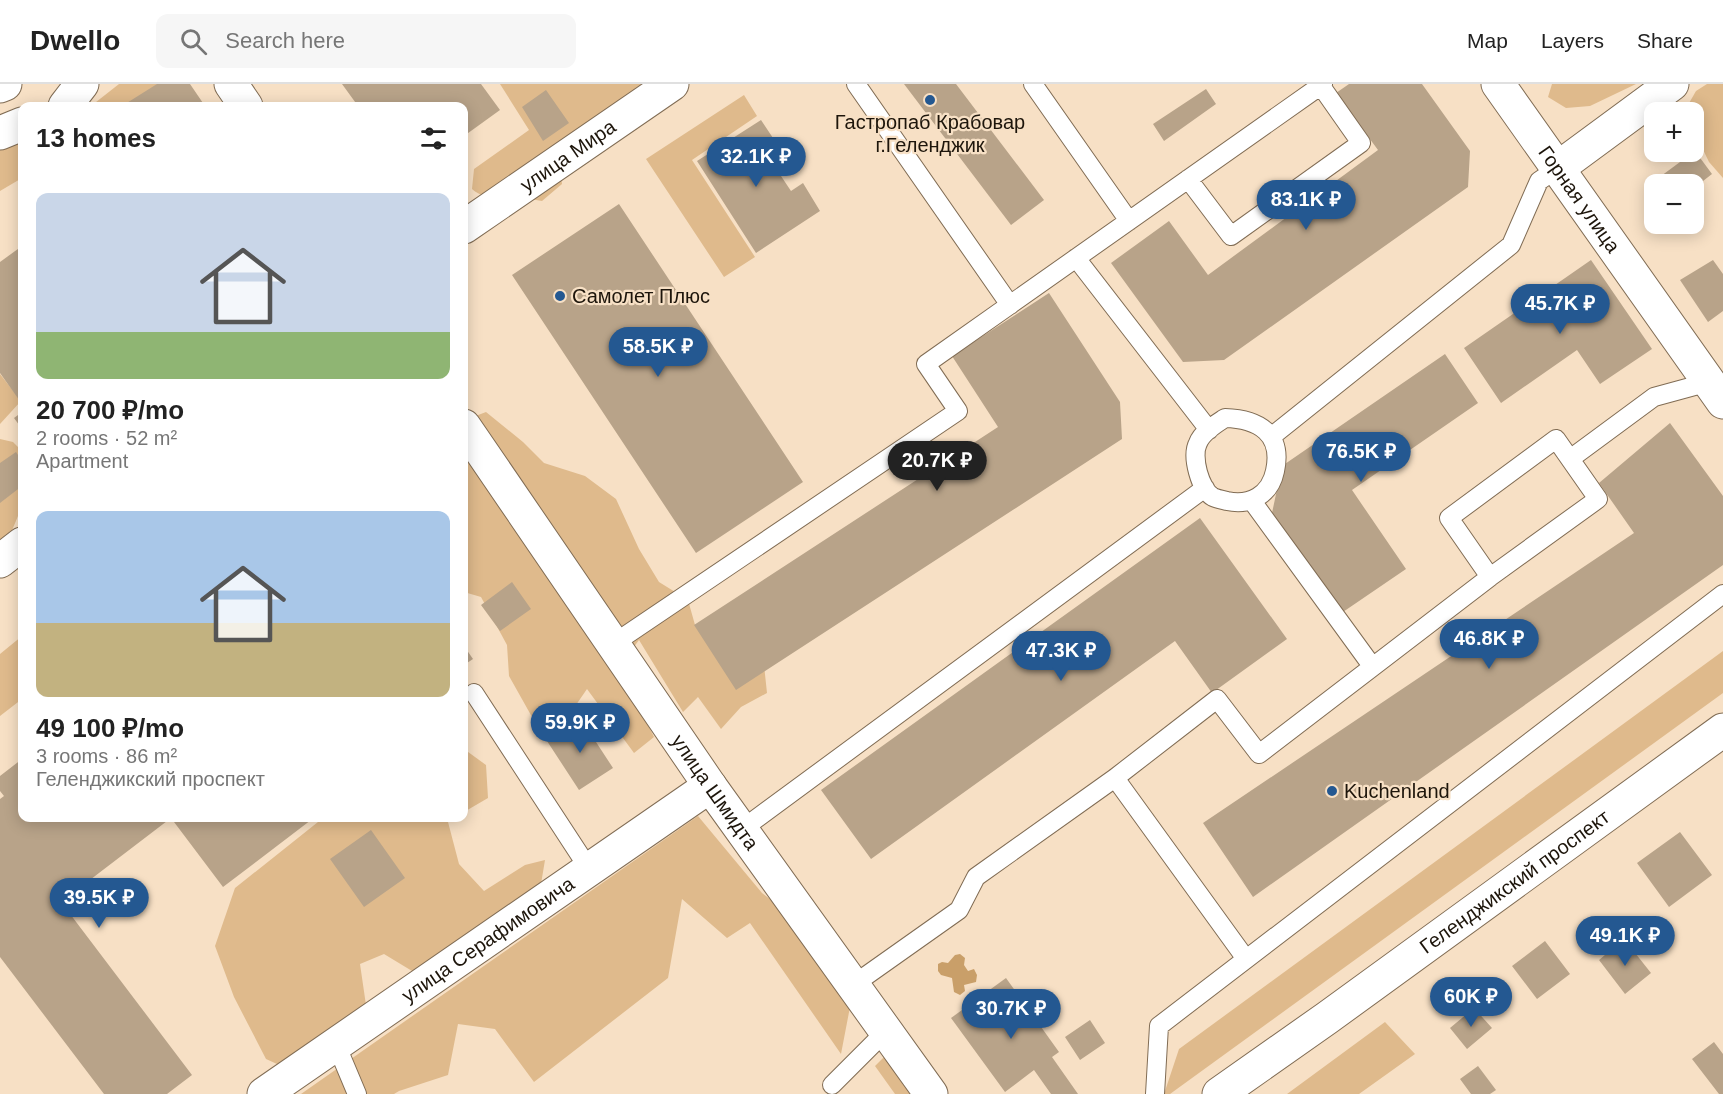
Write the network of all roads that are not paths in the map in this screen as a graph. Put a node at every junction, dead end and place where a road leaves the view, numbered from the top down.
1 (5, 84) edge
2 (82, 84) edge
3 (231, 84) edge
4 (672, 84) edge
5 (856, 84) edge
6 (1033, 84) edge
7 (1498, 84) edge
8 (1672, 84) edge
9 (1322, 85) edge
10 (0, 86) edge
11 (1299, 91) edge
12 (68, 102) edge
13 (243, 102) edge
14 (18, 126) edge
15 (0, 133) edge
16 (1558, 168) junction
17 (1188, 179) junction
18 (468, 220) edge
19 (1129, 220) junction
20 (1076, 258) junction
21 (1010, 305) junction
22 (1716, 392) edge
23 (1209, 430) junction
24 (468, 432) edge
25 (1270, 437) junction
26 (1570, 459) junction
27 (1205, 488) junction
28 (1252, 501) junction
29 (18, 547) edge
30 (0, 561) edge
31 (1490, 577) junction
32 (1723, 594) edge
33 (613, 644) junction
34 (1372, 666) junction
35 (474, 693) dead end
36 (1723, 730) edge
37 (1115, 778) junction
38 (710, 786) junction
39 (741, 830) junction
40 (589, 869) junction
41 (1246, 959) junction
42 (853, 986) junction
43 (885, 1030) junction
44 (336, 1044) junction
45 (832, 1085) dead end
46 (264, 1094) edge
47 (357, 1094) edge
48 (931, 1094) edge
49 (1155, 1094) edge
50 (1219, 1094) edge

1 - 10 street
2 - 12 street
3 - 13 street
4 - 18 street, улица Мира
5 - 21 lane
6 - 19 lane
7 - 16 street, Горная улица
8 - 16 street
9 - 11 lane
9 - 17 lane
11 - 17 lane
14 - 15 street
16 - 22 street, Горная улица
16 - 25 lane
17 - 19 lane
19 - 20 lane
20 - 21 lane
20 - 23 lane
21 - 33 lane
22 - 26 lane
23 - 25 lane
23 - 27 lane
24 - 33 street, улица Шмидта
25 - 28 lane
26 - 31 lane
26 - 31 lane
27 - 28 lane
27 - 39 lane
28 - 34 lane
29 - 30 street
31 - 34 lane
32 - 41 lane
33 - 38 street, улица Шмидта
34 - 37 lane
35 - 40 lane
36 - 50 street, Геленджикский проспект
37 - 41 lane
37 - 42 lane
38 - 39 street, улица Шмидта
38 - 40 street, улица Серафимовича
39 - 42 street, улица Шмидта
40 - 44 street, улица Серафимовича
41 - 49 lane
42 - 43 street, улица Шмидта
43 - 45 lane
43 - 48 street, улица Шмидта
44 - 46 street, улица Серафимовича
44 - 47 lane

